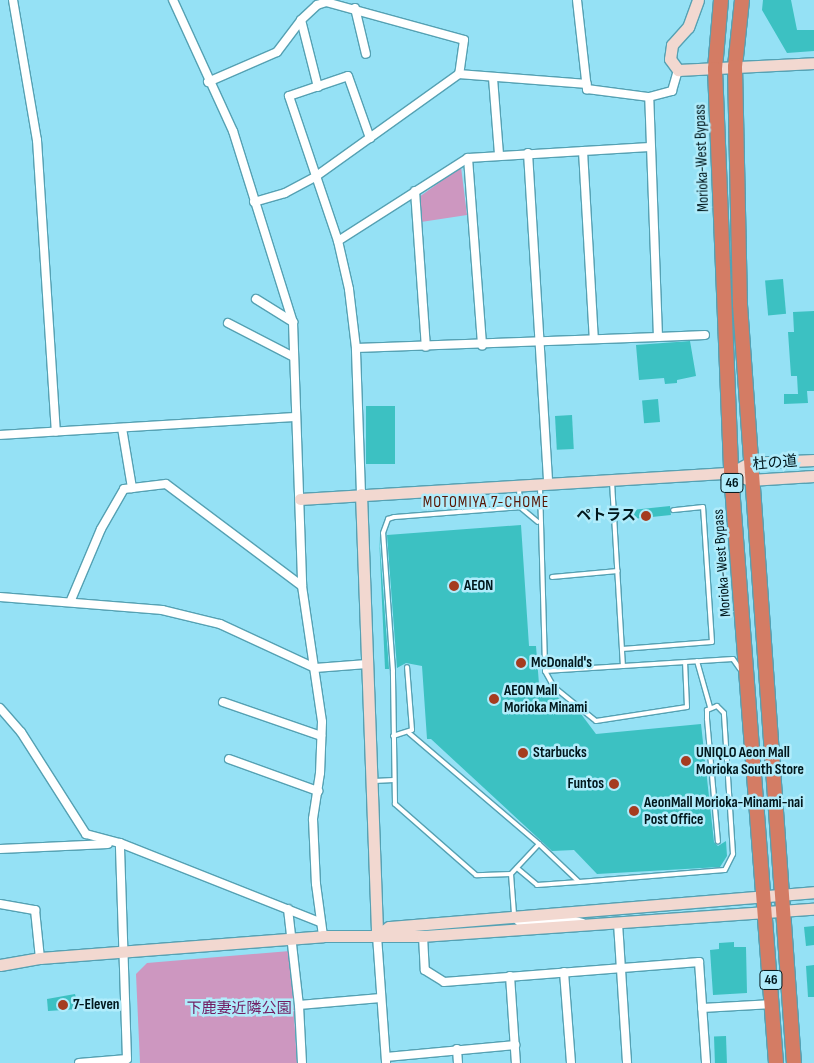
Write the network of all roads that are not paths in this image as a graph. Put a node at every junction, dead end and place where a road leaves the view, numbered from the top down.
1 (13, 0) edge
2 (173, 0) edge
3 (577, 0) edge
4 (698, 0) edge
5 (721, 0) edge
6 (742, 0) edge
7 (355, 8) junction
8 (301, 20) junction
9 (366, 54) dead end
10 (814, 64) edge
11 (735, 67) junction
12 (715, 68) junction
13 (678, 70) junction
14 (460, 74) junction
15 (493, 78) junction
16 (208, 82) junction
17 (586, 84) junction
18 (318, 86) junction
19 (649, 97) junction
20 (370, 138) junction
21 (650, 147) junction
22 (583, 151) junction
23 (528, 153) junction
24 (499, 154) junction
25 (468, 158) junction
26 (315, 177) junction
27 (414, 191) junction
28 (254, 202) junction
29 (338, 241) junction
30 (256, 299) dead end
31 (293, 322) junction
32 (228, 323) dead end
33 (705, 335) dead end
34 (658, 337) junction
35 (594, 339) junction
36 (541, 342) junction
37 (482, 345) junction
38 (426, 347) junction
39 (356, 348) junction
40 (294, 358) junction
41 (294, 417) junction
42 (122, 428) junction
43 (56, 431) junction
44 (0, 435) edge
45 (814, 460) edge
46 (749, 463) junction
47 (731, 473) junction
48 (814, 476) edge
49 (612, 480) junction
50 (750, 480) junction
51 (544, 484) junction
52 (519, 485) junction
53 (132, 488) junction
54 (361, 494) junction
55 (300, 499) junction
56 (520, 508) junction
57 (673, 510) dead end
58 (538, 522) junction
59 (618, 571) junction
60 (552, 577) dead end
61 (302, 586) junction
62 (0, 597) edge
63 (71, 600) junction
64 (622, 649) junction
65 (697, 661) junction
66 (685, 662) junction
67 (367, 664) junction
68 (624, 666) junction
69 (408, 667) dead end
70 (315, 668) junction
71 (545, 671) junction
72 (223, 702) dead end
73 (710, 707) junction
74 (0, 708) edge
75 (410, 733) junction
76 (321, 736) junction
77 (393, 736) junction
78 (752, 742) junction
79 (229, 759) dead end
80 (394, 780) junction
81 (372, 782) junction
82 (318, 791) junction
83 (718, 842) dead end
84 (120, 843) junction
85 (539, 844) junction
86 (0, 849) edge
87 (517, 868) junction
88 (511, 874) junction
89 (579, 882) junction
90 (814, 892) edge
91 (779, 895) junction
92 (764, 897) junction
93 (0, 904) edge
94 (288, 909) junction
95 (814, 909) edge
96 (780, 912) junction
97 (765, 914) junction
98 (514, 917) junction
99 (320, 922) junction
100 (618, 923) junction
101 (592, 925) junction
102 (323, 936) junction
103 (377, 936) junction
104 (423, 936) junction
105 (292, 939) junction
106 (124, 951) junction
107 (40, 958) junction
108 (0, 965) edge
109 (621, 967) junction
110 (564, 972) junction
111 (510, 976) junction
112 (381, 998) junction
113 (773, 1004) junction
114 (300, 1005) junction
115 (702, 1008) junction
116 (515, 1045) junction
117 (457, 1049) junction
118 (386, 1060) edge
119 (128, 1061) edge
120 (79, 1063) edge
121 (302, 1063) edge
122 (458, 1063) edge
123 (516, 1063) edge
124 (571, 1063) edge
125 (627, 1063) edge
126 (706, 1063) edge
127 (776, 1063) edge
128 (794, 1063) edge

1 - 43 street
2 - 16 street
3 - 17 street
4 - 13 street
5 - 12 highway, Morioka-West Bypass / 46
6 - 11 highway, 46
7 - 8 street
7 - 9 street
7 - 14 street
8 - 16 street
8 - 18 street
10 - 11 street
11 - 12 street
11 - 46 highway, 46
12 - 13 street
12 - 47 highway, Morioka-West Bypass / 46
13 - 19 street
14 - 15 street
14 - 20 street
15 - 17 street
15 - 24 street
16 - 28 street
17 - 19 street
18 - 20 street
18 - 26 street
19 - 21 street
20 - 26 street
21 - 22 street
21 - 34 street
22 - 23 street
22 - 35 street
23 - 24 street
23 - 36 street
24 - 25 street
25 - 27 street
25 - 37 street
26 - 28 street
26 - 29 street
27 - 29 street
27 - 38 street
28 - 31 street
29 - 39 street
30 - 31 street
31 - 40 street
32 - 40 street
33 - 34 street
34 - 35 street
35 - 36 street
36 - 37 street
36 - 51 street
37 - 38 street
38 - 39 street
39 - 54 street
40 - 41 street
41 - 42 street
41 - 55 street
42 - 43 street
42 - 53 street
43 - 44 street
45 - 46 street, 杜の道
46 - 47 street, 杜の道
46 - 50 highway, 46
47 - 49 street
47 - 50 street, 杜の道
47 - 78 highway, Morioka-West Bypass / 46
48 - 50 street, 杜の道
49 - 51 street
49 - 59 lane
50 - 91 highway, 46
51 - 52 street
51 - 58 lane
52 - 54 street
52 - 56 lane
53 - 61 street
53 - 63 street
54 - 55 street
54 - 67 street
55 - 61 street
56 - 58 lane
56 - 77 lane
57 - 64 lane
58 - 71 lane
59 - 60 lane
59 - 64 lane
61 - 70 street
62 - 63 street
63 - 70 street
64 - 68 lane
65 - 66 lane
65 - 73 lane
65 - 78 lane
66 - 68 lane
66 - 71 lane
67 - 70 street
67 - 81 street
68 - 71 lane
69 - 75 lane
70 - 76 street
72 - 76 street
73 - 83 lane
73 - 89 lane
74 - 84 street
75 - 77 lane
75 - 85 lane
76 - 82 street
77 - 80 lane
78 - 92 highway, Morioka-West Bypass / 46
79 - 82 street
80 - 81 lane
80 - 88 lane
81 - 103 street
82 - 99 street
84 - 86 street
84 - 94 street
84 - 106 street
85 - 87 lane
85 - 89 lane
87 - 88 lane
87 - 89 lane
88 - 98 lane
90 - 91 street
91 - 92 street
91 - 96 highway, 46
92 - 97 highway, Morioka-West Bypass / 46
92 - 98 street
93 - 107 street
94 - 99 street
94 - 105 street
95 - 96 street
96 - 97 street
96 - 128 highway, 46
97 - 100 street
97 - 113 highway, Morioka-West Bypass / 46
98 - 101 street
98 - 103 street
99 - 102 street
100 - 101 street
100 - 109 street
101 - 104 street
102 - 103 street
102 - 105 street
103 - 104 street
103 - 112 street
104 - 111 street
105 - 106 street
105 - 114 street
106 - 107 street
106 - 119 street
107 - 108 street
109 - 110 street
109 - 115 street
109 - 125 street
110 - 111 street
110 - 124 street
111 - 116 street
112 - 114 street
112 - 118 street
113 - 115 street
113 - 127 highway, Morioka-West Bypass / 46
114 - 121 street
115 - 126 street
116 - 117 street
116 - 123 street
117 - 118 street
117 - 122 street
119 - 120 street

